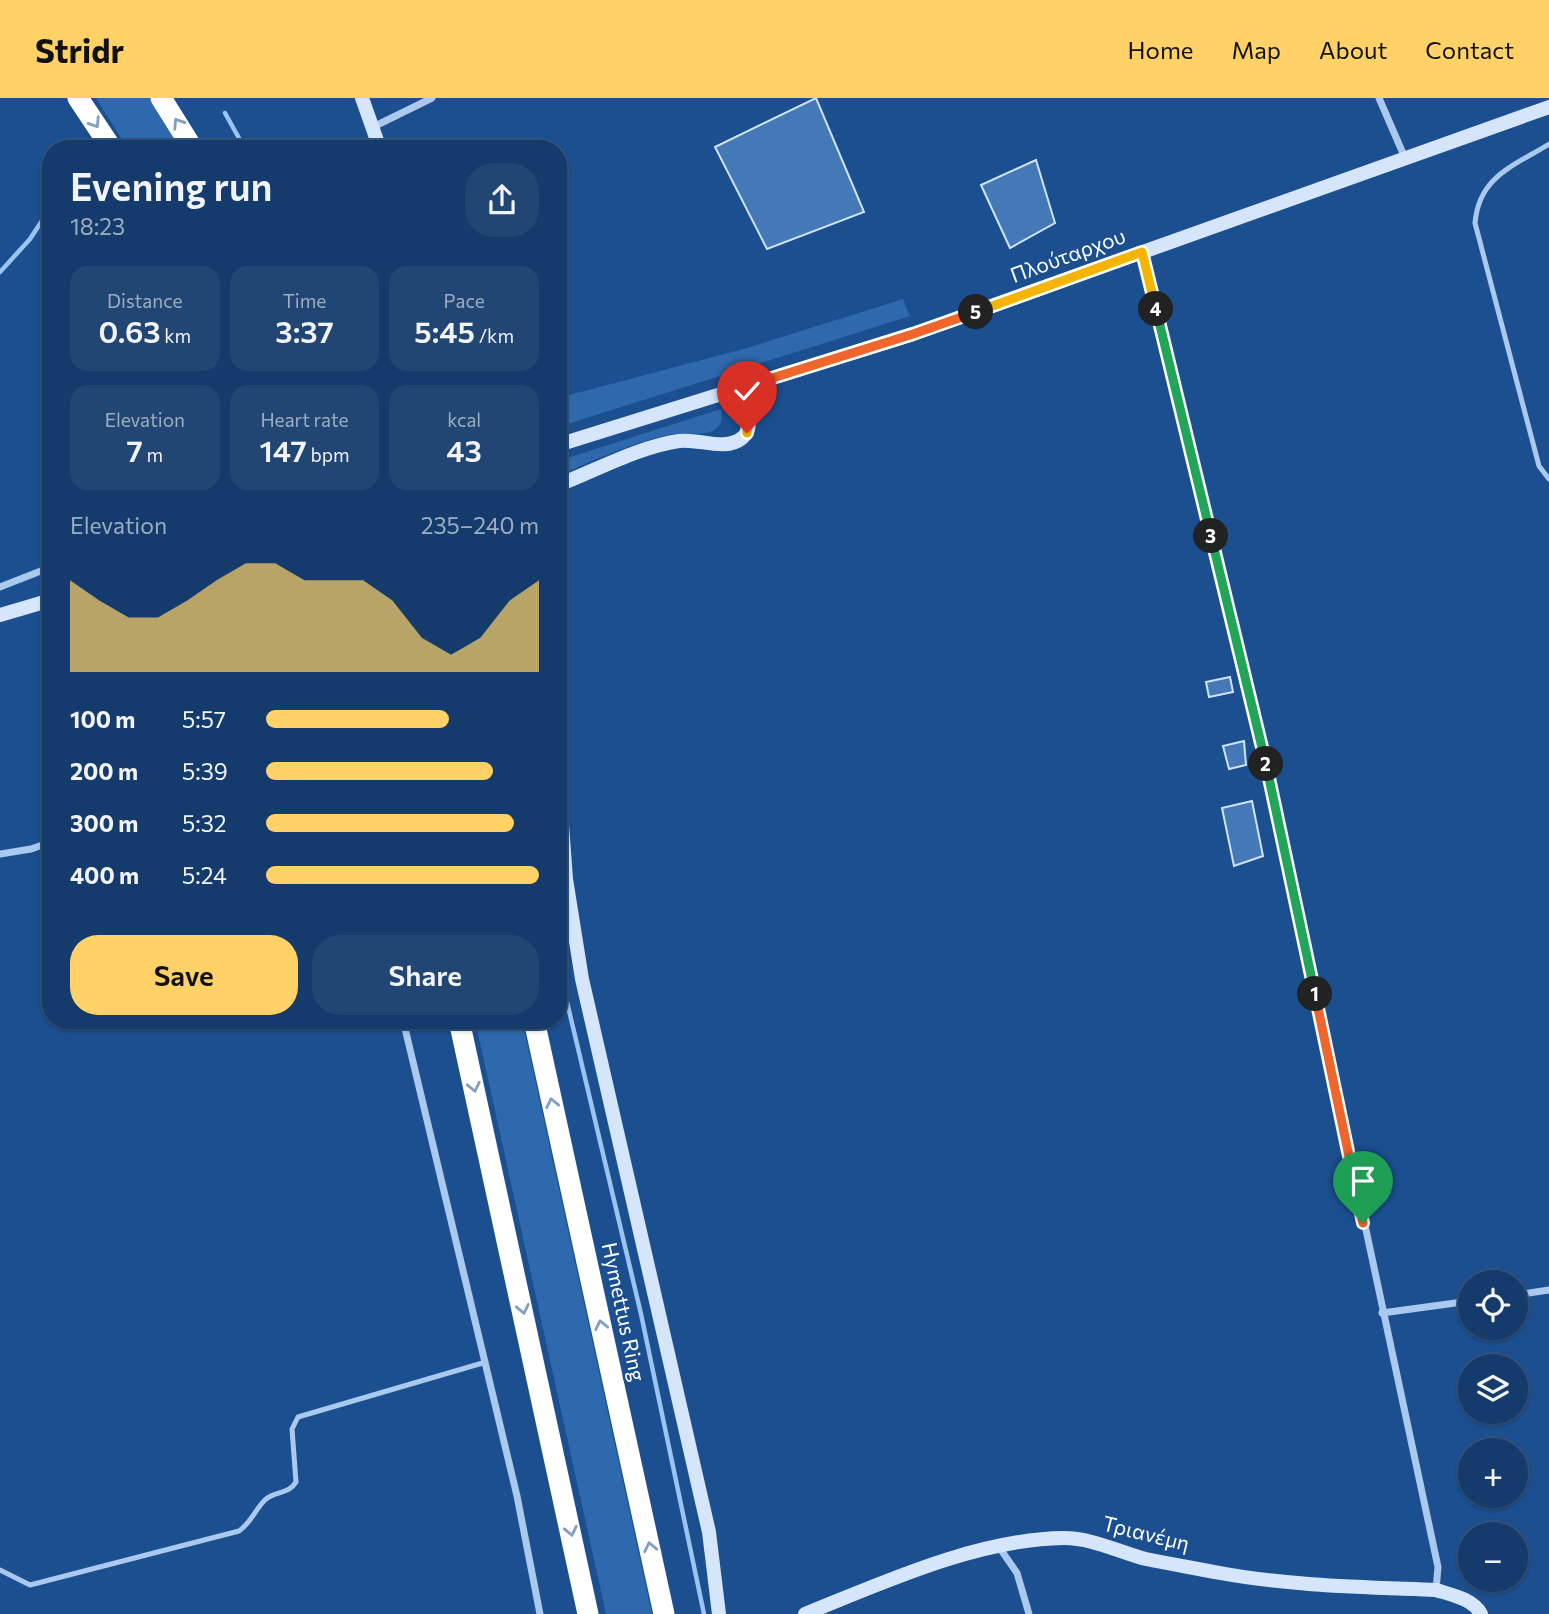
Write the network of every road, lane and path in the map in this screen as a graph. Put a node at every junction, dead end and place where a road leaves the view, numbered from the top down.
1 (78, 98) edge
2 (162, 98) edge
3 (362, 98) edge
4 (432, 98) edge
5 (1379, 98) edge
6 (1549, 107) edge
7 (372, 127) junction
8 (106, 140) edge
9 (188, 140) edge
10 (377, 140) edge
11 (1549, 144) edge
12 (1405, 159) junction
13 (1142, 252) junction
14 (739, 388) junction
15 (567, 442) edge
16 (1549, 479) edge
17 (567, 481) edge
18 (42, 571) edge
19 (0, 587) edge
20 (42, 603) edge
21 (0, 615) edge
22 (42, 845) edge
23 (0, 854) edge
24 (567, 885) edge
25 (405, 1029) edge
26 (461, 1029) edge
27 (536, 1029) edge
28 (1549, 1290) edge
29 (1528, 1293) edge
30 (1458, 1303) edge
31 (1382, 1313) junction
32 (486, 1362) junction
33 (999, 1546) junction
34 (0, 1570) edge
35 (1436, 1590) junction
36 (540, 1614) edge
37 (588, 1614) edge
38 (664, 1614) edge
39 (719, 1614) edge
40 (805, 1614) edge
41 (1029, 1614) edge
42 (1481, 1614) edge

1 -> 8 highway
9 -> 2 highway
3 - 7 street
4 - 7 street
5 - 12 street
6 - 12 street, Πλούταρχου
7 - 10 street
11 - 16 lane
12 - 13 street, Πλούταρχου
13 - 14 street, Πλούταρχου
13 - 31 street
14 - 15 street, Πλούταρχου
14 - 17 street
18 - 19 street
20 - 21 street
22 - 23 street
24 - 39 street
25 - 32 street
26 -> 37 highway
38 -> 27 highway, Hymettus Ring
28 - 29 street
30 - 31 street
31 - 35 street
32 - 34 lane
32 - 36 street
33 - 35 street, Τριανέμη
33 - 40 street, Τριανέμη
33 - 41 street
35 - 42 street, Τριανέμη

